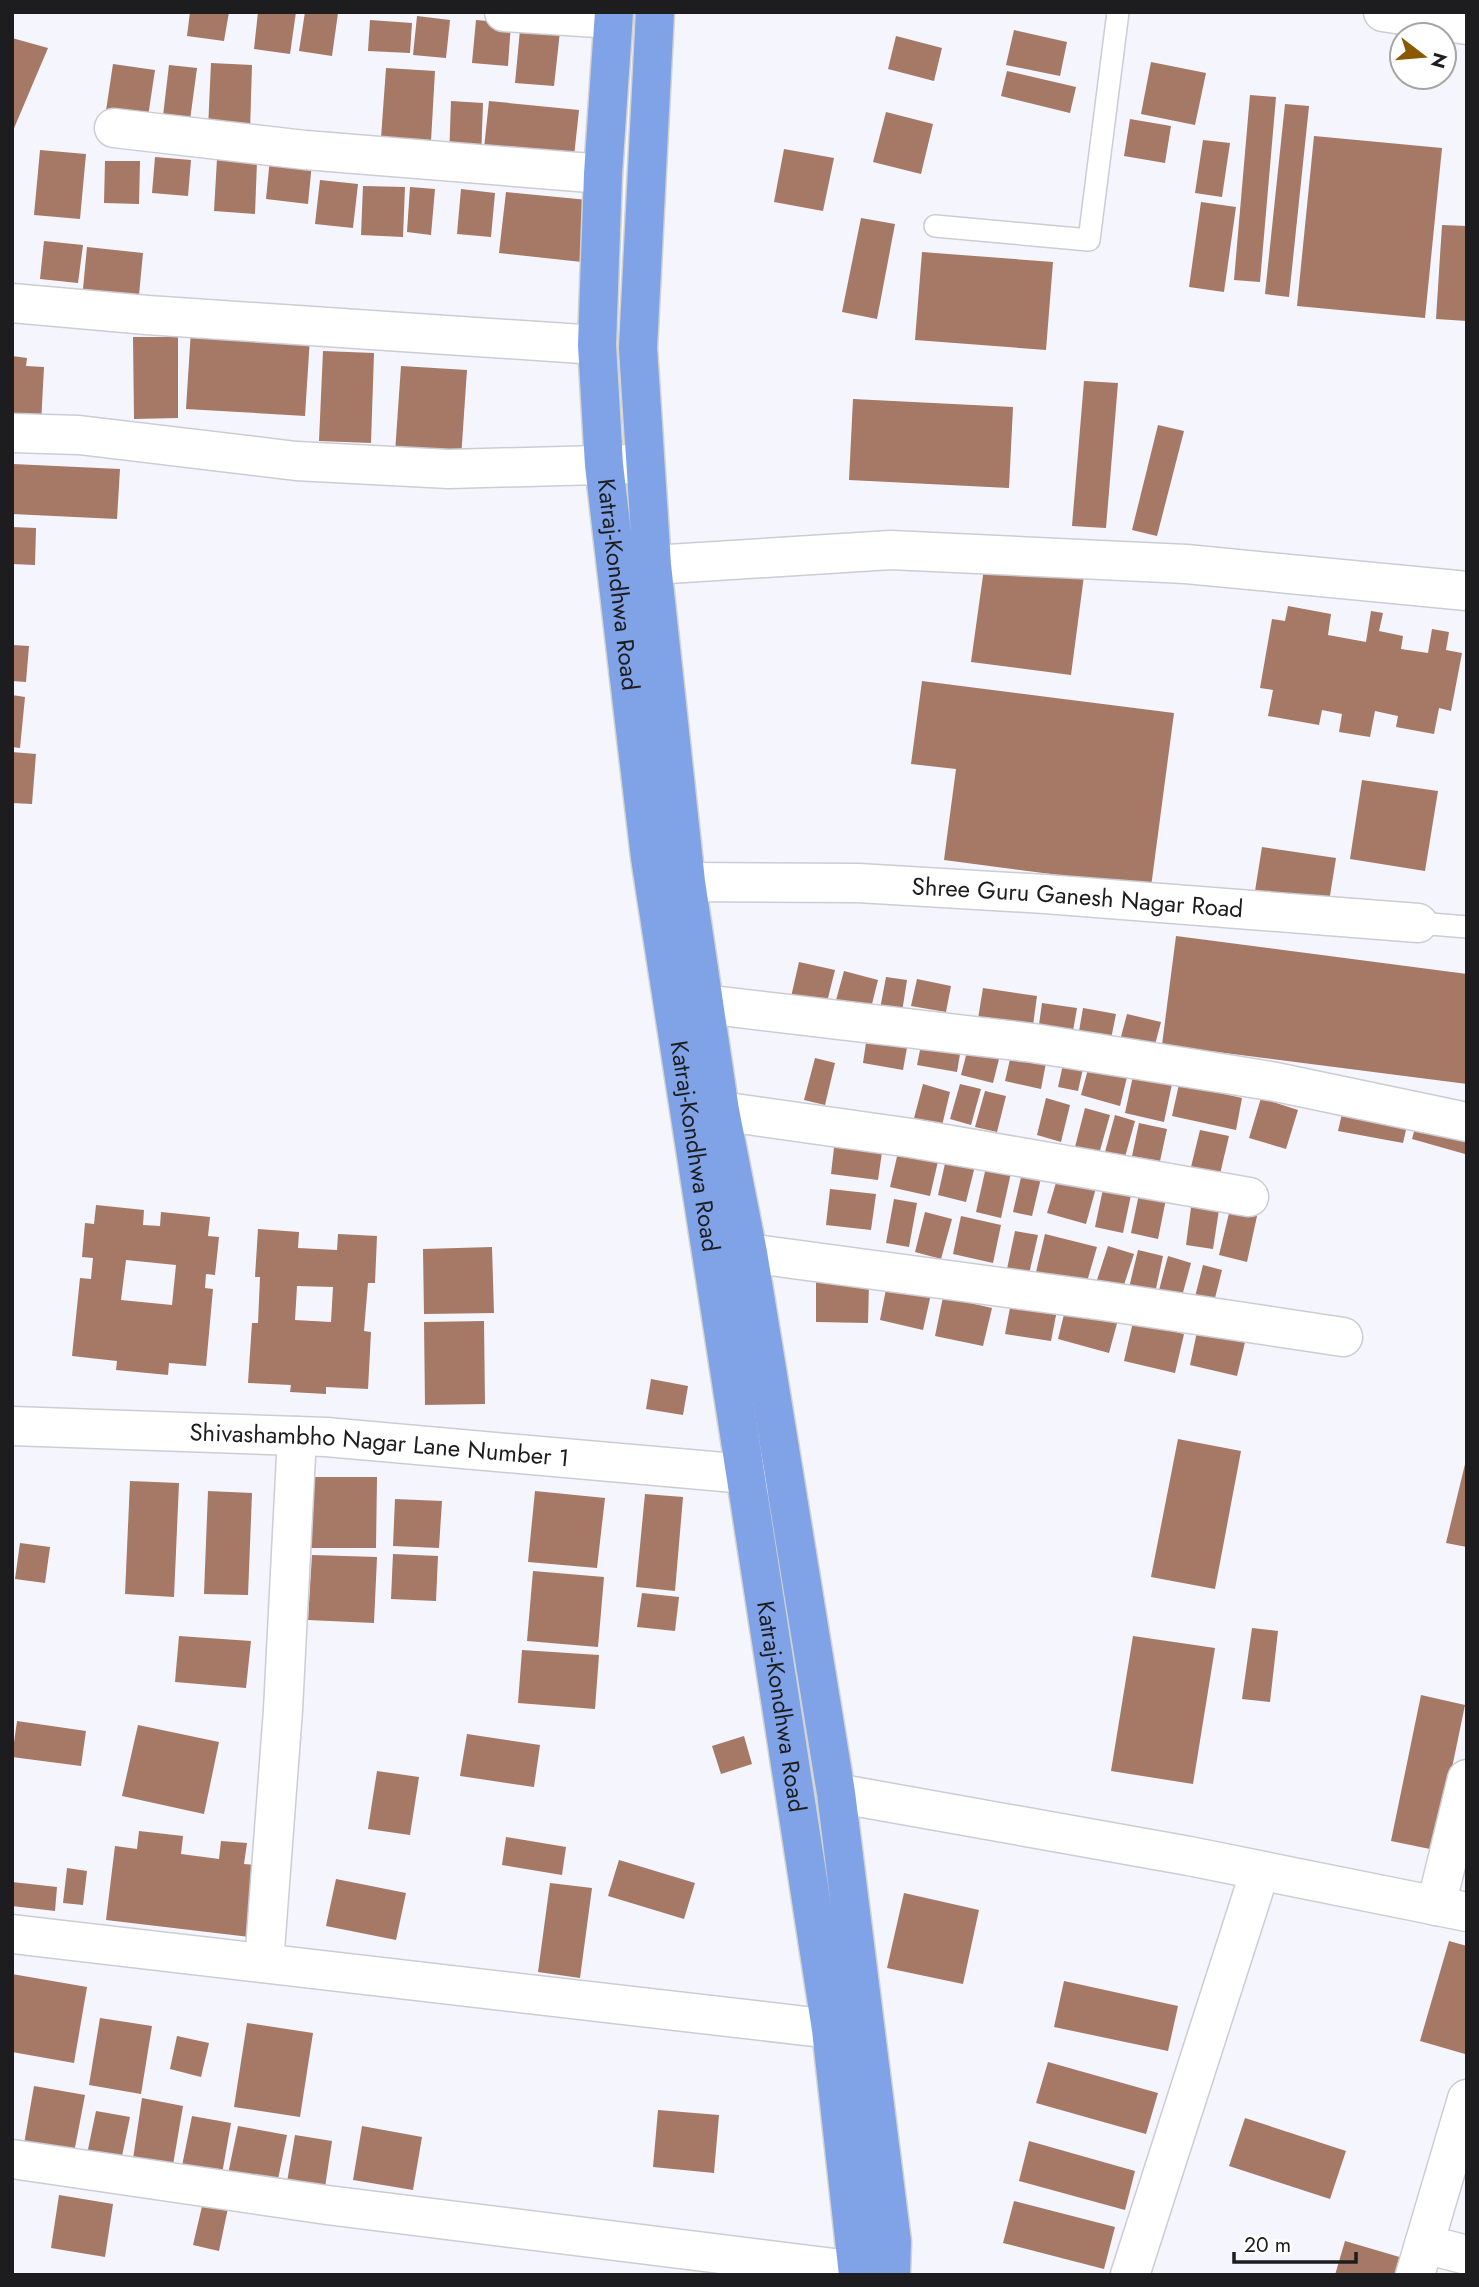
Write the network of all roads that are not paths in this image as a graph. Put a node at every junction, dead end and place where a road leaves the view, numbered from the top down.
1 (504, 12) edge
2 (655, 12) edge
3 (1118, 12) edge
4 (1383, 12) edge
5 (614, 16) edge
6 (1467, 25) edge
7 (114, 128) dead end
8 (603, 174) junction
9 (934, 226) dead end
10 (12, 303) edge
11 (597, 345) junction
12 (12, 433) edge
13 (644, 464) junction
14 (604, 465) junction
15 (652, 565) junction
16 (1467, 591) edge
17 (686, 882) junction
18 (1418, 923) joint
19 (1467, 927) edge
20 (704, 1004) junction
21 (720, 1111) junction
22 (1467, 1122) edge
23 (1249, 1197) dead end
24 (748, 1253) junction
25 (1343, 1337) dead end
26 (12, 1426) edge
27 (297, 1436) junction
28 (746, 1474) junction
29 (785, 1474) junction
30 (1467, 1779) edge
31 (836, 1793) junction
32 (1260, 1871) junction
33 (1452, 1909) edge
34 (12, 1934) edge
35 (264, 1963) junction
36 (831, 2029) junction
37 (1467, 2099) edge
38 (12, 2159) edge
39 (1467, 2255) edge
40 (1420, 2259) edge
41 (869, 2274) edge
42 (1130, 2275) edge

1 - 5 street
2 - 13 highway, Katraj-Kondhwa Road
3 - 9 lane
4 - 6 street
5 - 8 highway, Katraj-Kondhwa Road
7 - 8 street
8 - 11 highway, Katraj-Kondhwa Road
10 - 11 street
11 - 14 highway, Katraj-Kondhwa Road
12 - 14 street
13 - 14 street
13 - 15 highway, Katraj-Kondhwa Road
14 - 28 highway, Katraj-Kondhwa Road
15 - 16 street
15 - 17 highway, Katraj-Kondhwa Road
17 - 18 street, Shree Guru Ganesh Nagar Road
17 - 20 highway, Katraj-Kondhwa Road
18 - 19 lane, Shree Guru Ganesh Nagar Road
20 - 21 highway, Katraj-Kondhwa Road
20 - 22 street
21 - 23 street
21 - 24 highway, Katraj-Kondhwa Road
24 - 25 street
24 - 29 highway, Katraj-Kondhwa Road
26 - 27 street, Shivashambho Nagar Lane Number 1
27 - 28 street, Shivashambho Nagar Lane Number 1
27 - 35 street
28 - 29 street, Shivashambho Nagar Lane Number 1
28 - 36 highway, Katraj-Kondhwa Road
29 - 31 highway, Katraj-Kondhwa Road
30 - 33 street
31 - 32 street
31 - 41 highway, Katraj-Kondhwa Road
32 - 33 street
32 - 42 street
34 - 35 street
35 - 36 street
36 - 41 highway, Katraj-Kondhwa Road
37 - 40 street
38 - 41 street
39 - 40 street

